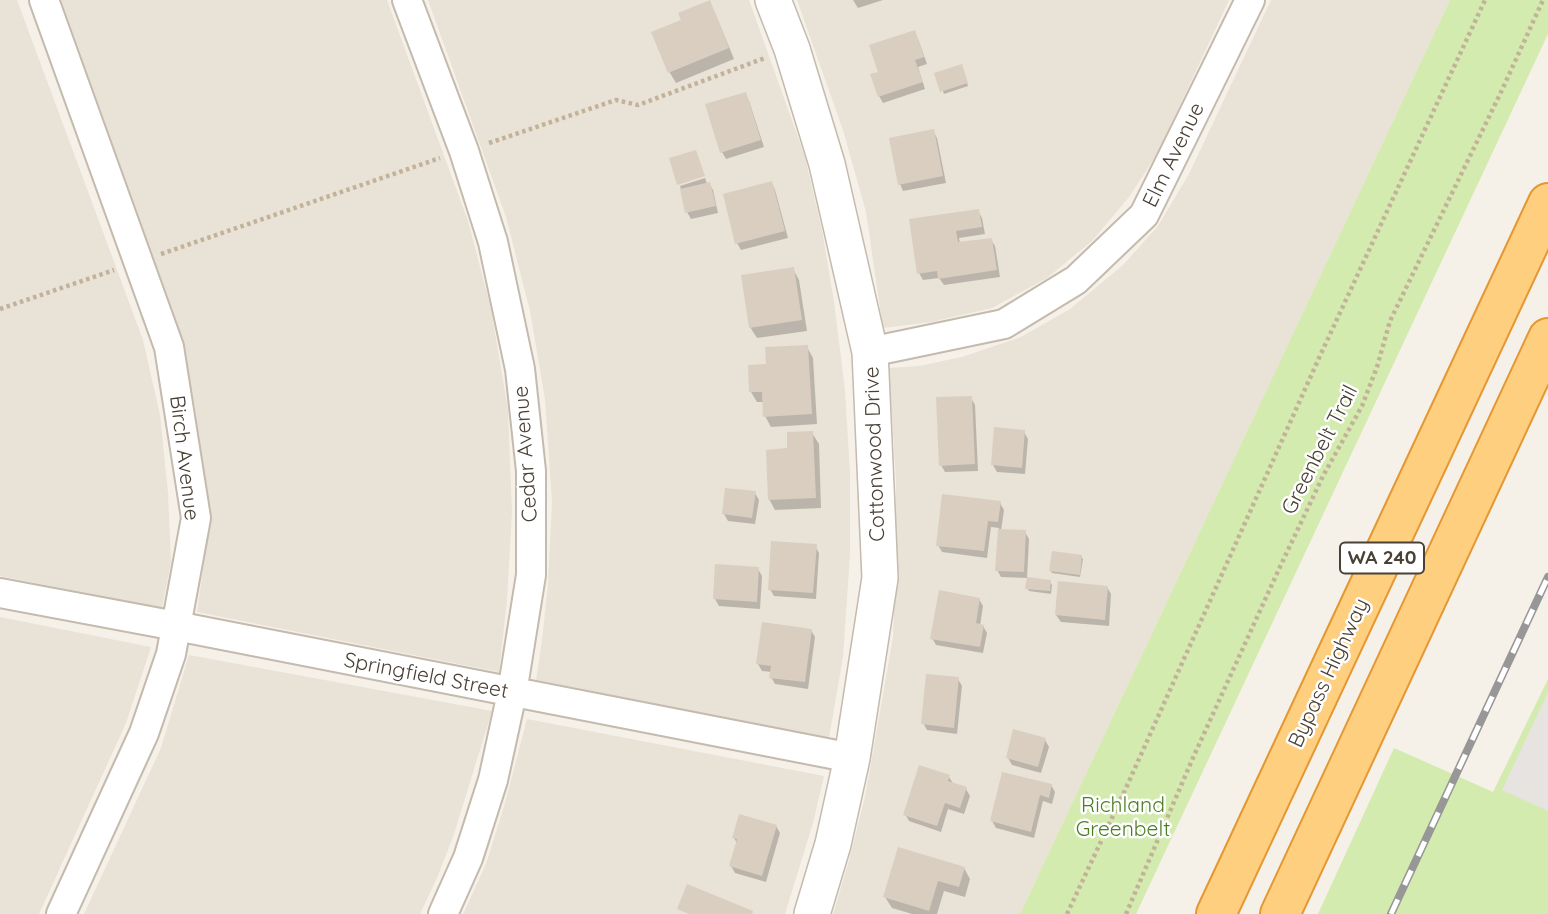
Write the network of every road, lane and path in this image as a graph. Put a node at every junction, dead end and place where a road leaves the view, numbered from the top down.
1 (44, 0) edge
2 (407, 0) edge
3 (773, 0) edge
4 (1250, 0) edge
5 (1485, 0) edge
6 (1543, 0) edge
7 (769, 57) dead end
8 (484, 145) dead end
9 (444, 157) dead end
10 (1548, 203) edge
11 (161, 254) dead end
12 (118, 268) dead end
13 (0, 310) edge
14 (1548, 338) edge
15 (870, 352) junction
16 (0, 593) edge
17 (176, 626) junction
18 (512, 693) junction
19 (852, 758) junction
20 (61, 914) edge
21 (443, 914) edge
22 (812, 914) edge
23 (1067, 914) edge
24 (1126, 914) edge
25 (1216, 914) edge
26 (1280, 914) edge

1 - 17 street, Birch Avenue
2 - 18 street, Cedar Avenue
3 - 15 street, Cottonwood Drive
4 - 15 street, Elm Avenue
5 - 23 path
6 - 24 path, Greenbelt Trail
7 - 8 path
9 - 11 path
10 - 25 highway, Bypass Highway / WA 240
12 - 13 path
14 - 26 highway, WA 240
15 - 19 street, Cottonwood Drive
16 - 17 street, Springfield Street
17 - 18 street, Springfield Street
17 - 20 street, Birch Avenue
18 - 19 street, Springfield Street
18 - 21 street, Cedar Avenue
19 - 22 street, Cottonwood Drive

